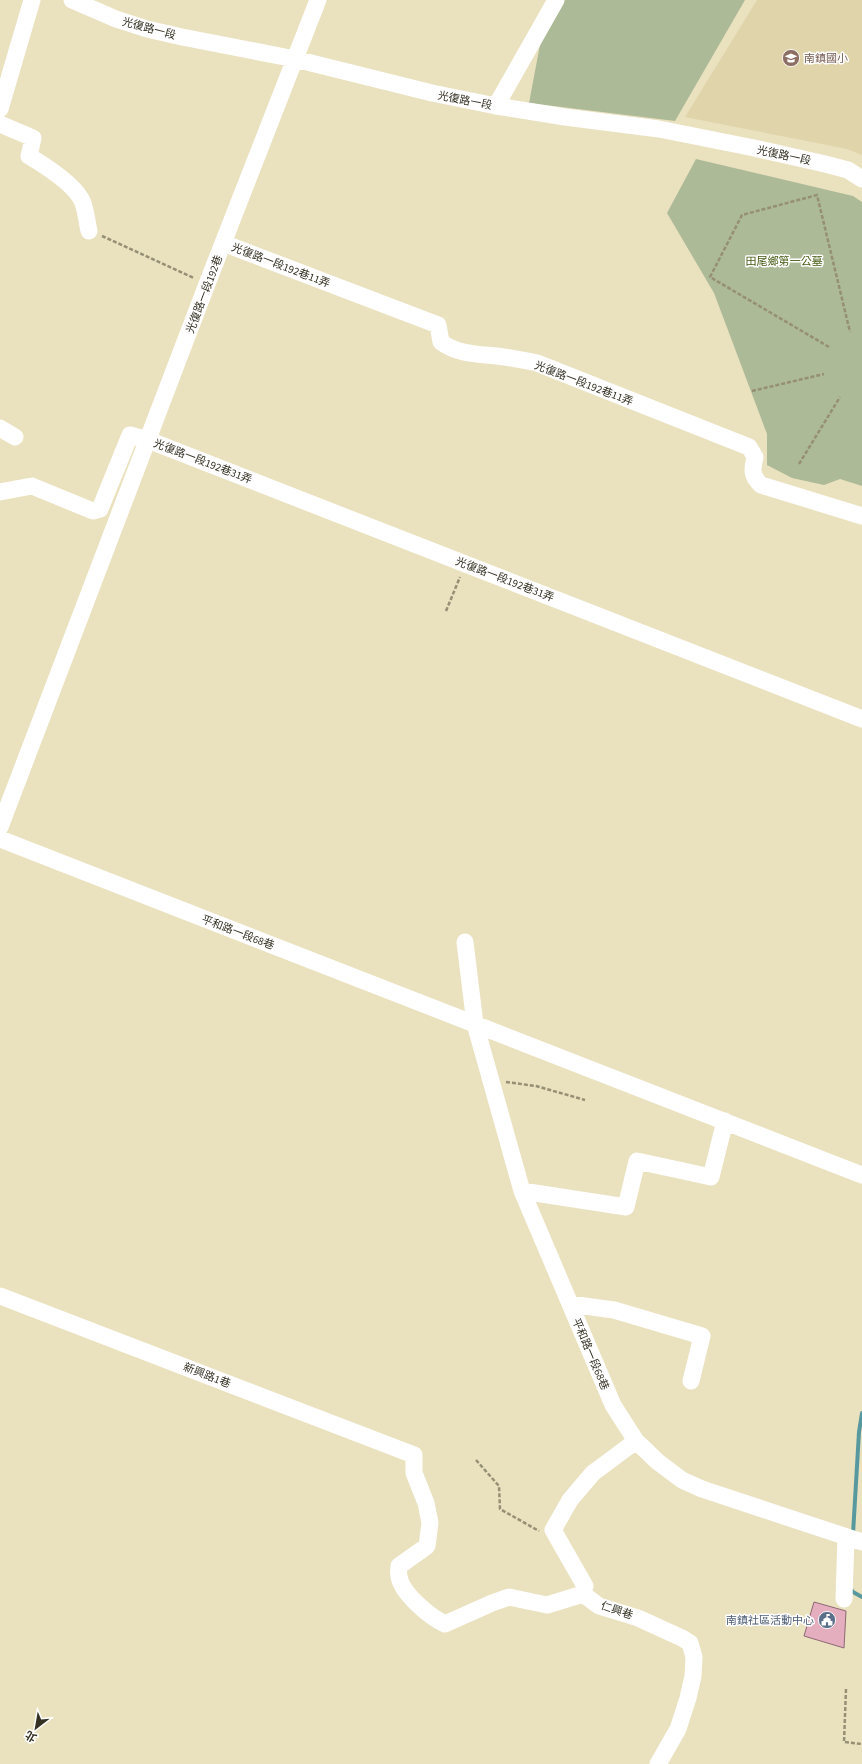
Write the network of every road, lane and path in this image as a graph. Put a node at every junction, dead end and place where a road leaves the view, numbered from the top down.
1 (32, 0) edge
2 (72, 0) edge
3 (318, 0) edge
4 (556, 0) edge
5 (295, 59) junction
6 (496, 106) junction
7 (0, 109) edge
8 (0, 124) edge
9 (862, 179) edge
10 (89, 231) joint
11 (224, 242) junction
12 (207, 284) junction
13 (850, 332) dead end
14 (828, 348) dead end
15 (824, 374) dead end
16 (752, 392) dead end
17 (840, 397) dead end
18 (0, 428) edge
19 (15, 437) dead end
20 (148, 440) junction
21 (799, 464) dead end
22 (0, 492) edge
23 (862, 516) edge
24 (466, 564) junction
25 (446, 611) dead end
26 (862, 719) edge
27 (0, 827) edge
28 (0, 839) edge
29 (465, 942) dead end
30 (475, 1024) junction
31 (492, 1081) junction
32 (585, 1100) dead end
33 (725, 1121) junction
34 (862, 1175) edge
35 (522, 1191) junction
36 (0, 1296) edge
37 (570, 1304) junction
38 (691, 1381) dead end
39 (636, 1441) junction
40 (476, 1460) dead end
41 (554, 1530) junction
42 (846, 1537) junction
43 (862, 1542) edge
44 (583, 1594) junction
45 (844, 1599) dead end
46 (846, 1689) dead end
47 (862, 1744) edge
48 (658, 1764) edge

1 - 7 street
2 - 5 street, 光復路一段
3 - 5 street, 光復路一段192巷
4 - 6 street
5 - 6 street, 光復路一段
5 - 11 street, 光復路一段192巷
6 - 9 street, 光復路一段
8 - 10 street
10 - 12 path
11 - 12 street, 光復路一段192巷
11 - 23 street, 光復路一段192巷11弄
12 - 20 street, 光復路一段192巷
13 - 14 path
15 - 16 path
17 - 21 path
18 - 19 street
20 - 22 street, 光復路一段192巷31弄
20 - 24 street, 光復路一段192巷31弄
20 - 27 street, 光復路一段192巷
24 - 25 path
24 - 26 street, 光復路一段192巷31弄
28 - 30 street, 平和路一段68巷
29 - 30 street
30 - 31 street, 平和路一段68巷
30 - 33 street, 平和路一段68巷
31 - 32 path
31 - 35 street, 平和路一段68巷
33 - 34 street, 平和路一段68巷
33 - 35 street
35 - 37 street, 平和路一段68巷
36 - 44 street, 新興路1巷
37 - 38 street
37 - 39 street, 平和路一段68巷
39 - 41 street
39 - 42 street, 平和路一段68巷
40 - 41 path
41 - 44 street
42 - 43 street, 平和路一段68巷
42 - 45 street
44 - 48 street, 仁興巷
46 - 47 path

